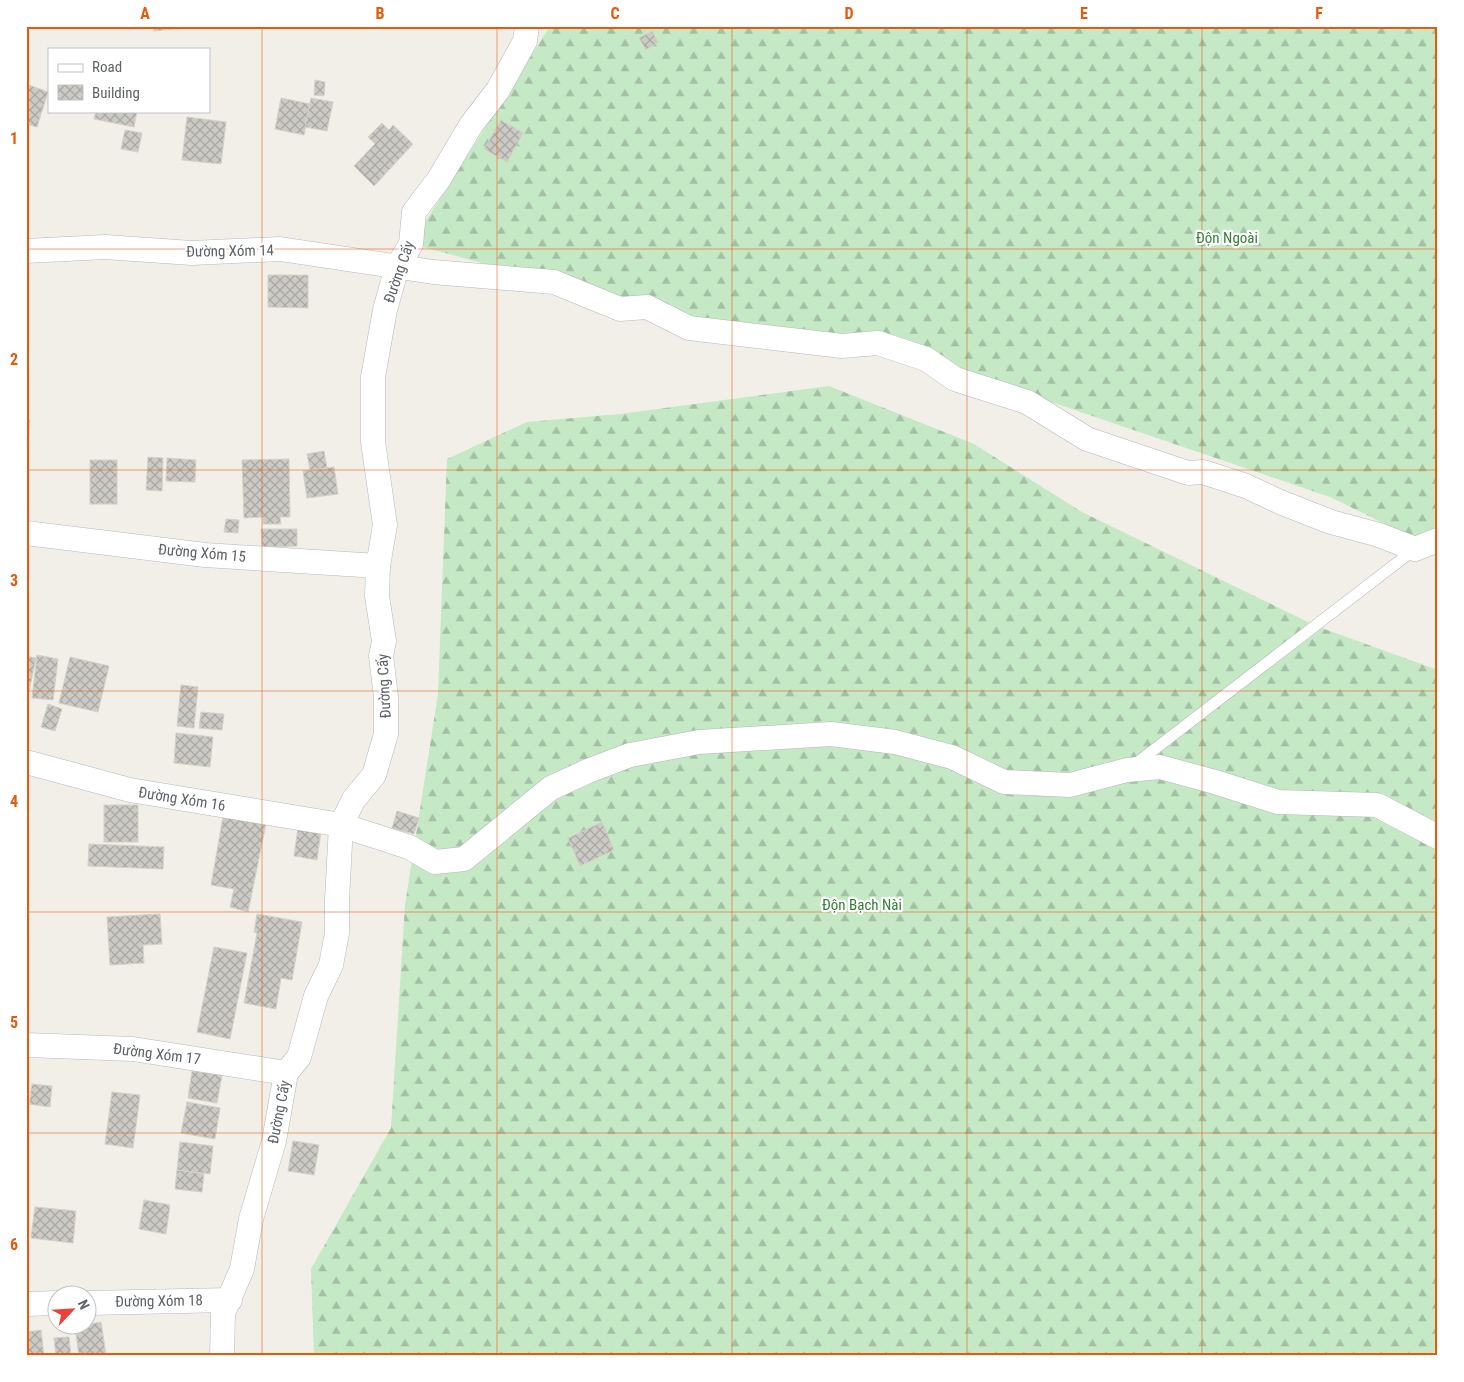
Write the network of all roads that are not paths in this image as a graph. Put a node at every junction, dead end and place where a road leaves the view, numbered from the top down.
1 (527, 26) edge
2 (26, 251) edge
3 (397, 267) junction
4 (26, 533) edge
5 (1438, 540) edge
6 (1415, 549) junction
7 (378, 566) junction
8 (26, 762) edge
9 (1127, 770) junction
10 (340, 825) junction
11 (1438, 837) edge
12 (26, 1045) edge
13 (286, 1073) junction
14 (230, 1300) junction
15 (48, 1303) edge
16 (98, 1303) edge
17 (26, 1304) edge
18 (222, 1356) edge

1 - 3 street, Đường Cấy
2 - 3 street, Đường Xóm 14
3 - 6 street, Đường Xóm 14
3 - 7 street, Đường Cấy
4 - 7 street, Đường Xóm 15
5 - 6 street
6 - 9 lane
7 - 10 street, Đường Cấy
8 - 10 street, Đường Xóm 16
9 - 10 street, Đường Xóm 16
9 - 11 street, Đường Xóm 16
10 - 13 street, Đường Cấy
12 - 13 street, Đường Xóm 17
13 - 14 street, Đường Cấy
14 - 16 street, Đường Xóm 18
14 - 18 street, Đường Cấy
15 - 17 street

